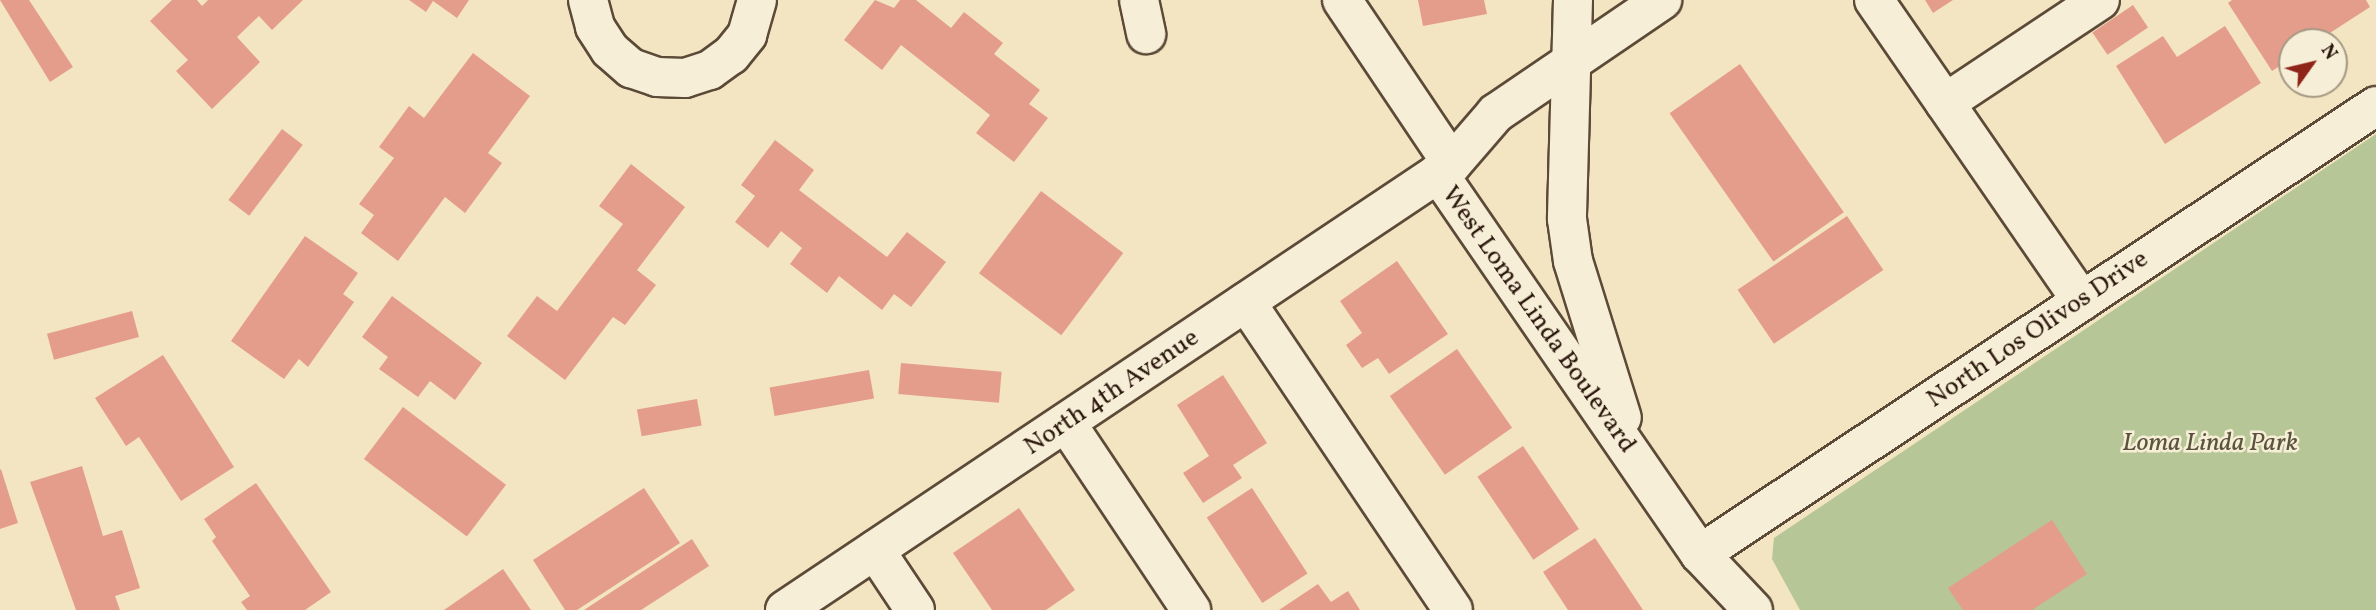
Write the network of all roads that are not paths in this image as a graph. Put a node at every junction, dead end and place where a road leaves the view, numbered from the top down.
1 (588, 0) edge
2 (757, 0) edge
3 (1342, 0) edge
4 (1573, 0) edge
5 (1662, 0) edge
6 (1874, 0) edge
7 (2100, 0) edge
8 (1570, 62) junction
9 (1945, 103) junction
10 (2376, 106) edge
11 (1445, 168) junction
12 (2082, 301) junction
13 (1246, 302) junction
14 (1067, 424) junction
15 (1639, 466) junction
16 (875, 550) junction
17 (1700, 554) junction
18 (785, 610) edge
19 (915, 610) edge
20 (1191, 610) edge
21 (1453, 610) edge
22 (1754, 610) edge

1 - 2 street
3 - 11 street, West Loma Linda Boulevard
4 - 8 street, West Loma Linda Boulevard
5 - 8 street, North 4th Avenue
6 - 9 street
7 - 9 street
8 - 11 street, North 4th Avenue
8 - 15 street, West Loma Linda Boulevard
9 - 12 street
10 - 12 street, North Los Olivos Drive
11 - 13 street, North 4th Avenue
11 - 15 street, West Loma Linda Boulevard
12 - 17 street, North Los Olivos Drive
13 - 14 street, North 4th Avenue
13 - 21 street
14 - 16 street, North 4th Avenue
14 - 20 street
15 - 17 street, West Loma Linda Boulevard
16 - 18 street, North 4th Avenue
16 - 19 street
17 - 22 street, West Loma Linda Boulevard

